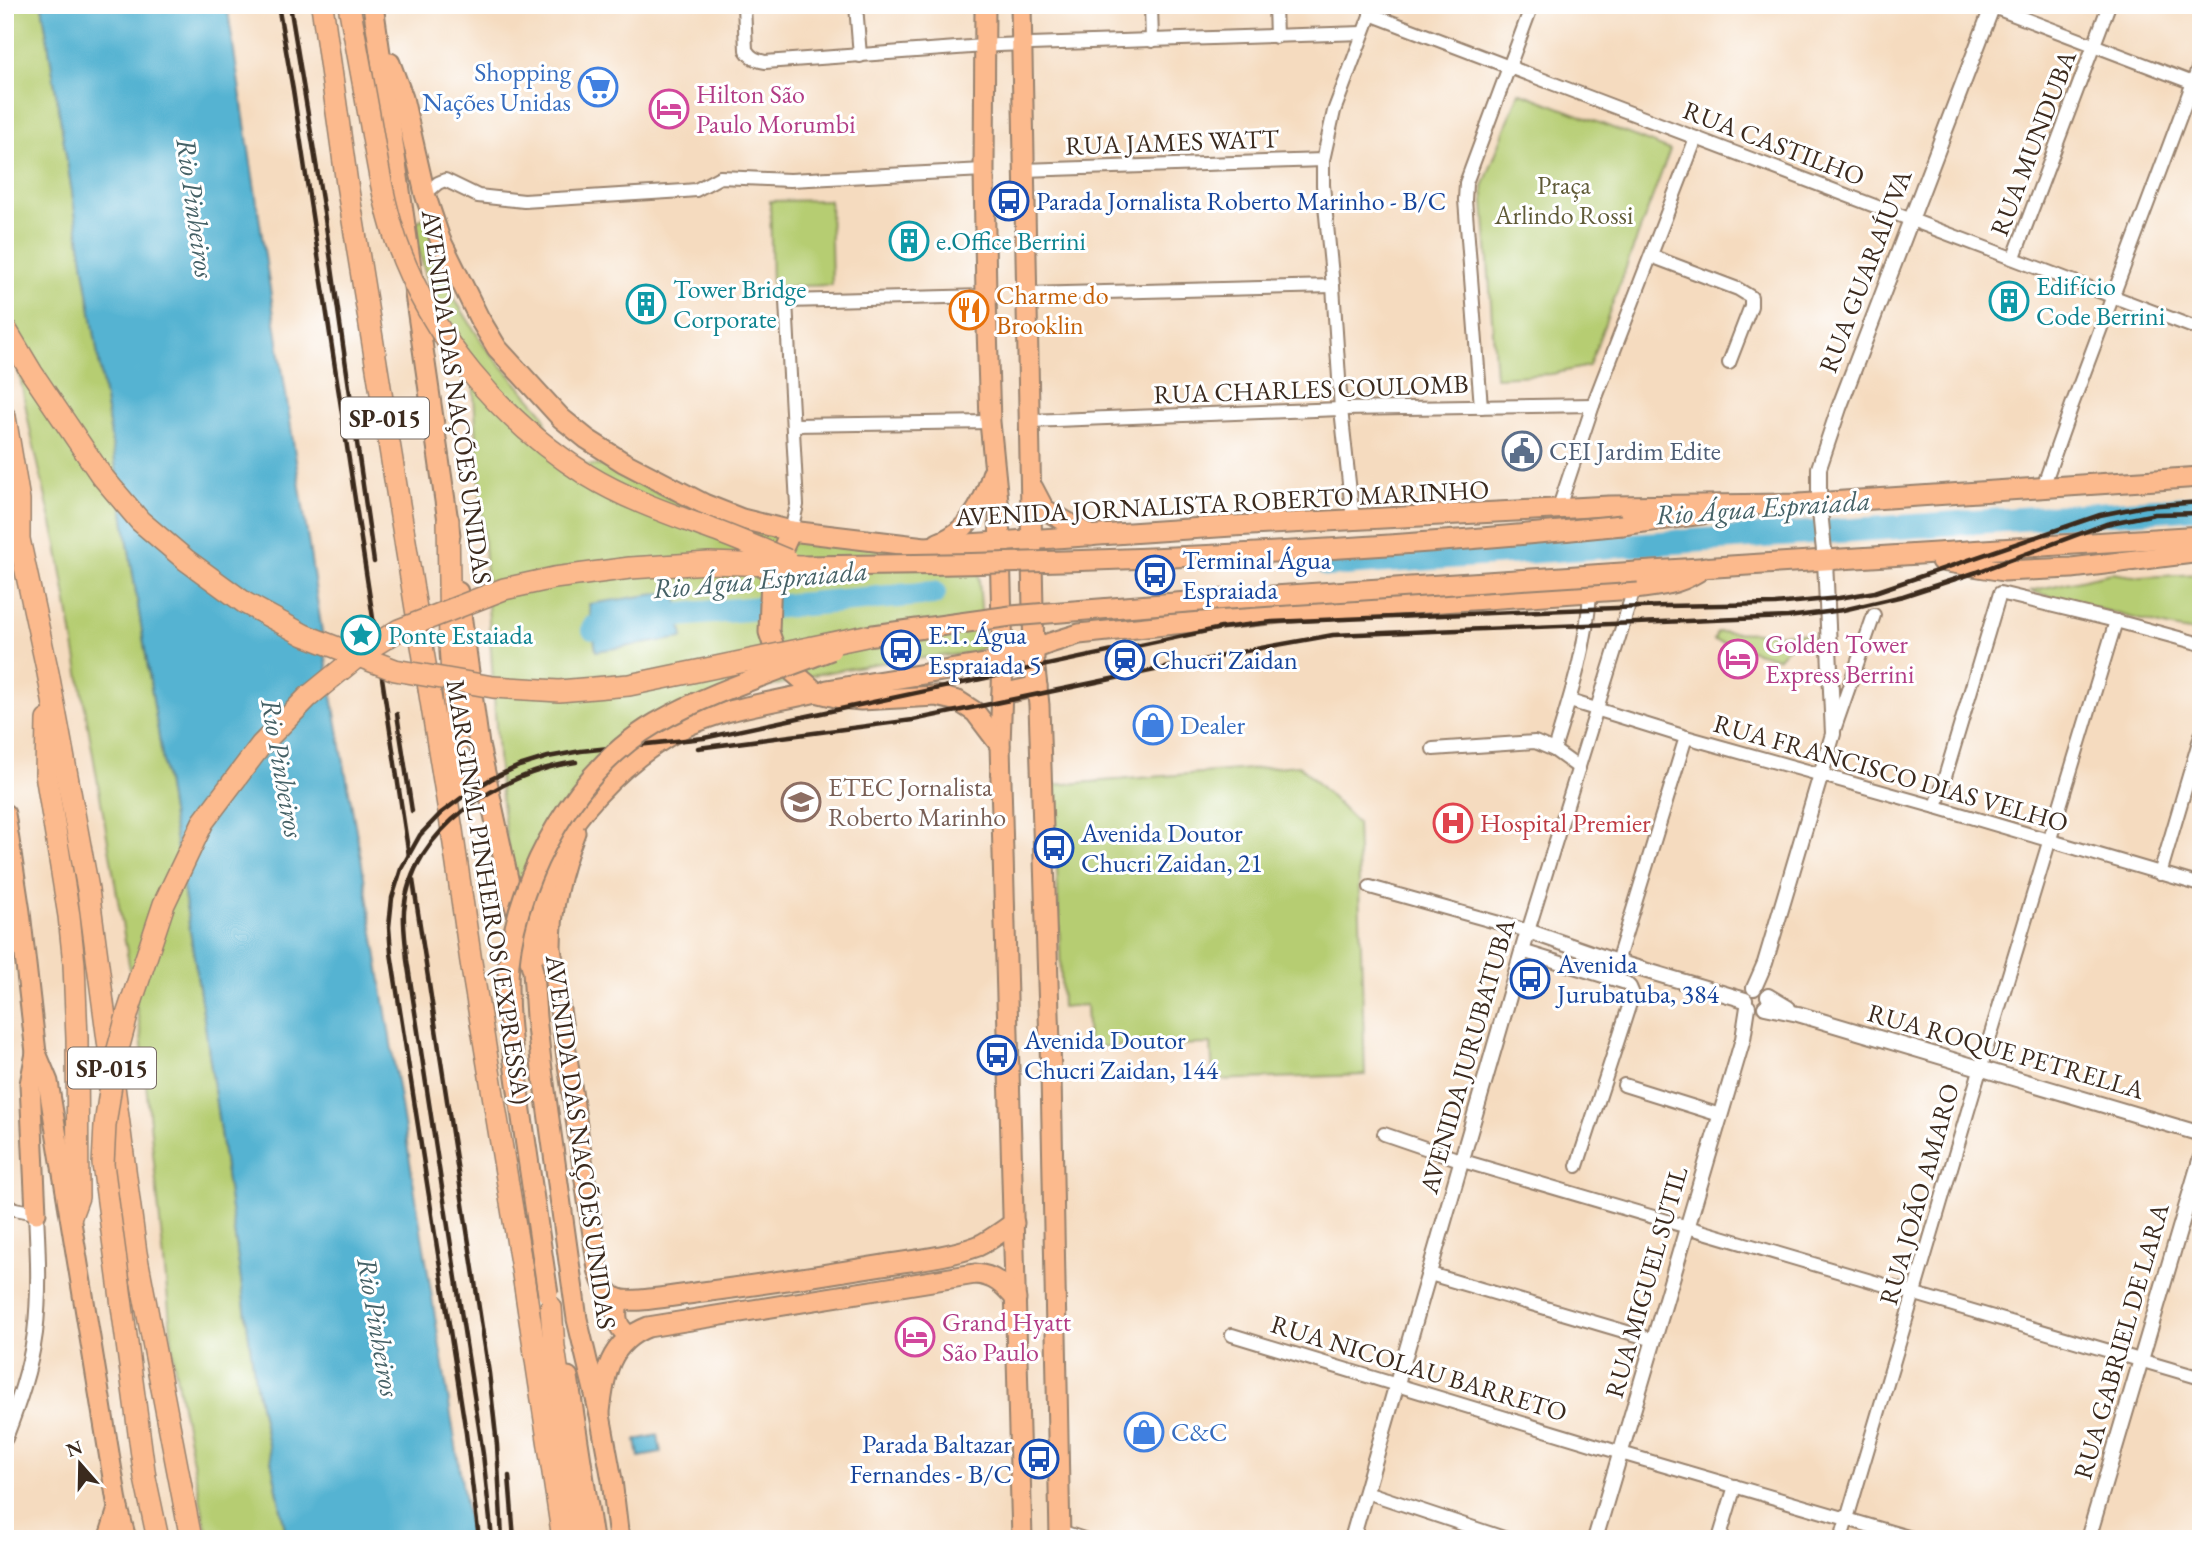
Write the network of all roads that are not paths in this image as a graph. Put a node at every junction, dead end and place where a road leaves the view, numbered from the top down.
1 (322, 5) edge
2 (349, 5) edge
3 (373, 5) edge
4 (744, 5) edge
5 (856, 5) edge
6 (985, 5) edge
7 (1020, 5) edge
8 (1152, 5) edge
9 (1275, 5) edge
10 (1532, 5) edge
11 (2109, 5) edge
12 (1991, 6) edge
13 (1372, 10) edge
14 (376, 26) junction
15 (1363, 33) junction
16 (1276, 37) junction
17 (1152, 41) junction
18 (1021, 44) junction
19 (986, 45) junction
20 (2094, 45) junction
21 (860, 55) junction
22 (2201, 61) edge
23 (1510, 66) junction
24 (2197, 84) edge
25 (1696, 138) junction
26 (1323, 160) junction
27 (984, 170) junction
28 (1023, 170) junction
29 (425, 194) junction
30 (1911, 219) junction
31 (1651, 256) junction
32 (2014, 257) junction
33 (1333, 286) junction
34 (1027, 294) junction
35 (986, 296) junction
36 (2112, 296) junction
37 (5, 328) edge
38 (2201, 330) edge
39 (1729, 363) dead end
40 (1593, 405) junction
41 (1481, 407) junction
42 (1341, 409) junction
43 (5, 417) edge
44 (1030, 421) junction
45 (990, 422) junction
46 (793, 425) junction
47 (994, 466) junction
48 (1030, 477) junction
49 (2201, 477) edge
50 (2043, 487) junction
51 (1773, 505) junction
52 (5, 508) edge
53 (1558, 510) junction
54 (1820, 510) junction
55 (448, 520) junction
56 (1353, 520) junction
57 (791, 531) junction
58 (2201, 536) edge
59 (1092, 537) junction
60 (19, 539) junction
61 (1031, 541) junction
62 (999, 542) junction
63 (925, 547) junction
64 (2201, 552) edge
65 (1824, 553) junction
66 (1905, 555) junction
67 (802, 566) junction
68 (1635, 580) junction
69 (1590, 593) junction
70 (1874, 615) dead end
71 (2116, 621) junction
72 (1079, 634) junction
73 (866, 636) junction
74 (2201, 645) edge
75 (1034, 649) junction
76 (1003, 661) junction
77 (47, 673) junction
78 (816, 692) junction
79 (1002, 694) junction
80 (1038, 696) junction
81 (1570, 701) junction
82 (1597, 709) junction
83 (1833, 734) junction
84 (2201, 735) edge
85 (1686, 737) junction
86 (1000, 745) junction
87 (1433, 750) dead end
88 (1555, 750) junction
89 (1579, 768) junction
90 (1822, 776) junction
91 (1937, 807) junction
92 (583, 812) junction
93 (5, 814) edge
94 (452, 830) junction
95 (2048, 842) junction
96 (2160, 874) junction
97 (2201, 885) edge
98 (1370, 887) dead end
99 (1528, 931) junction
100 (1522, 951) junction
101 (1617, 962) junction
102 (533, 971) junction
103 (1757, 998) junction
104 (36, 1053) junction
105 (1980, 1070) junction
106 (1624, 1085) dead end
107 (1720, 1115) junction
108 (1384, 1134) dead end
109 (2201, 1134) edge
110 (2201, 1157) edge
111 (1463, 1161) junction
112 (1577, 1166) dead end
113 (5, 1205) edge
114 (36, 1213) junction
115 (71, 1216) junction
116 (1014, 1223) junction
117 (1687, 1227) junction
118 (977, 1246) junction
119 (980, 1274) junction
120 (1430, 1274) junction
121 (1914, 1295) junction
122 (619, 1299) junction
123 (1016, 1299) junction
124 (550, 1300) junction
125 (576, 1319) junction
126 (1232, 1335) dead end
127 (629, 1336) junction
128 (1654, 1340) junction
129 (2140, 1358) junction
130 (2201, 1378) edge
131 (1396, 1386) junction
132 (600, 1415) junction
133 (5, 1438) edge
134 (1621, 1453) junction
135 (1735, 1486) junction
136 (1366, 1492) junction
137 (118, 1508) junction
138 (1848, 1518) junction
139 (1060, 1535) edge
140 (111, 1539) edge
141 (126, 1539) edge
142 (158, 1539) edge
143 (191, 1539) edge
144 (563, 1539) edge
145 (582, 1539) edge
146 (593, 1539) edge
147 (601, 1539) edge
148 (619, 1539) edge
149 (1021, 1539) edge
150 (1084, 1539) edge
151 (1352, 1539) edge
152 (1507, 1539) edge
153 (1595, 1539) edge
154 (1719, 1539) edge
155 (1842, 1539) edge
156 (1915, 1539) edge
157 (2088, 1539) edge

1 - 94 highway, MARGINAL PINHEIROS (EXPRESSA) / SP-015
2 - 67 highway, bridge
3 - 14 main road, AVENIDA DAS NAÇÕES UNIDAS
4 - 21 street
5 - 21 street
6 - 19 main road
7 - 18 main road
8 - 17 street
9 - 16 street
10 - 23 street
11 - 20 street, RUA MUNDUBA
12 - 20 street
12 - 30 street, RUA GUARAÍUVA
13 - 15 street
13 - 23 street, RUA CASTILHO
14 - 29 main road, AVENIDA JORNALISTA ROBERTO MARINHO
14 - 55 main road, AVENIDA DAS NAÇÕES UNIDAS
15 - 16 street
15 - 26 street
16 - 17 street
17 - 18 street
18 - 19 street
18 - 28 main road
19 - 21 street
19 - 27 main road
20 - 24 street
20 - 32 street, RUA MUNDUBA
22 - 24 street
23 - 25 street, RUA CASTILHO
23 - 41 street
24 - 36 street
25 - 30 street, RUA CASTILHO
25 - 31 street
26 - 28 street, RUA JAMES WATT
26 - 33 street
27 - 29 street
27 - 35 main road
28 - 34 main road
29 - 57 main road, AVENIDA JORNALISTA ROBERTO MARINHO
30 - 32 street, RUA CASTILHO
30 - 54 street, RUA GUARAÍUVA
31 - 39 street
31 - 40 street
32 - 36 street, RUA CASTILHO
33 - 34 street
33 - 42 street
34 - 44 main road
35 - 45 main road
35 - 46 street
36 - 38 street, RUA CASTILHO
36 - 50 street
37 - 73 highway, bridge
40 - 41 street, RUA CHARLES COULOMB
40 - 53 street
41 - 42 street, RUA CHARLES COULOMB
42 - 44 street, RUA CHARLES COULOMB
42 - 56 street
43 - 60 highway, SP-015
44 - 48 main road
45 - 46 street
45 - 47 main road
46 - 57 street
47 - 62 main road
47 - 63 main road
48 - 59 main road
48 - 61 main road
49 - 50 main road, AVENIDA JORNALISTA ROBERTO MARINHO
50 - 54 main road, AVENIDA JORNALISTA ROBERTO MARINHO
51 - 53 main road, AVENIDA JORNALISTA ROBERTO MARINHO
51 - 54 main road, AVENIDA JORNALISTA ROBERTO MARINHO
51 - 67 main road, bridge
52 - 60 highway
53 - 56 main road, AVENIDA JORNALISTA ROBERTO MARINHO
54 - 65 street, RUA GUARAÍUVA
55 - 94 highway
55 - 102 main road, AVENIDA DAS NAÇÕES UNIDAS
56 - 59 main road, AVENIDA JORNALISTA ROBERTO MARINHO
57 - 63 main road, AVENIDA JORNALISTA ROBERTO MARINHO
57 - 78 main road
58 - 66 main road
59 - 61 main road, AVENIDA JORNALISTA ROBERTO MARINHO
60 - 77 highway, SP-015
61 - 62 main road, AVENIDA JORNALISTA ROBERTO MARINHO
61 - 75 main road
62 - 63 main road, AVENIDA JORNALISTA ROBERTO MARINHO
62 - 76 main road
64 - 66 main road
65 - 66 main road
65 - 68 main road
65 - 83 street, RUA MIGUEL SUTIL
67 - 142 highway, bridge
68 - 69 main road
68 - 73 main road, bridge
68 - 82 street, AVENIDA JURUBATUBA
69 - 72 main road
69 - 81 street
70 - 83 street, RUA MIGUEL SUTIL
71 - 74 street
71 - 91 street
71 - 95 street, RUA JOÃO AMARO
72 - 75 main road
72 - 80 main road
73 - 124 main road, bridge
75 - 76 main road
75 - 80 main road
76 - 78 main road
76 - 79 main road
77 - 115 highway
77 - 143 highway, SP-015
78 - 86 main road
78 - 92 main road
79 - 80 main road
79 - 86 main road
80 - 139 main road
81 - 82 street, RUA FRANCISCO DIAS VELHO
81 - 88 street
82 - 85 street, RUA FRANCISCO DIAS VELHO
82 - 89 street, AVENIDA JURUBATUBA
83 - 90 street, RUA MIGUEL SUTIL
84 - 96 street
85 - 90 street, RUA FRANCISCO DIAS VELHO
85 - 101 street
86 - 116 main road
87 - 88 street
88 - 89 street
89 - 99 street, AVENIDA JURUBATUBA
90 - 91 street, RUA FRANCISCO DIAS VELHO
90 - 103 street, RUA MIGUEL SUTIL
91 - 95 street, RUA FRANCISCO DIAS VELHO
92 - 102 main road
92 - 122 main road
93 - 104 main road
94 - 144 highway, MARGINAL PINHEIROS (EXPRESSA) / SP-015
95 - 96 street, RUA FRANCISCO DIAS VELHO
95 - 105 street, RUA JOÃO AMARO
96 - 97 street, RUA FRANCISCO DIAS VELHO
98 - 99 street, RUA ROQUE PETRELLA
99 - 100 street, AVENIDA JURUBATUBA
99 - 101 street, RUA ROQUE PETRELLA
100 - 111 street, AVENIDA JURUBATUBA
100 - 112 street
101 - 103 street, RUA ROQUE PETRELLA
102 - 125 main road, AVENIDA DAS NAÇÕES UNIDAS
103 - 105 street, RUA ROQUE PETRELLA
103 - 107 street, RUA MIGUEL SUTIL
104 - 114 main road
104 - 115 main road
105 - 109 street, RUA ROQUE PETRELLA
105 - 121 street, RUA JOÃO AMARO
106 - 107 street
107 - 117 street, RUA MIGUEL SUTIL
108 - 111 street
110 - 129 street, RUA GABRIEL DE LARA
111 - 117 street
111 - 120 street, AVENIDA JURUBATUBA
113 - 114 street
114 - 133 street
115 - 137 main road
116 - 118 main road
116 - 123 main road
117 - 121 street
117 - 128 street, RUA MIGUEL SUTIL
118 - 119 main road
118 - 122 main road
119 - 123 main road
119 - 127 main road
120 - 128 street
120 - 131 street, AVENIDA JURUBATUBA
121 - 129 street
121 - 138 street, RUA JOÃO AMARO
122 - 127 main road
123 - 149 main road
124 - 145 highway
124 - 146 main road
125 - 132 main road, AVENIDA DAS NAÇÕES UNIDAS
125 - 147 main road
126 - 131 street, RUA NICOLAU BARRETO
127 - 132 main road
128 - 134 street, RUA MIGUEL SUTIL
129 - 130 street
129 - 157 street, RUA GABRIEL DE LARA
131 - 134 street, RUA NICOLAU BARRETO
131 - 136 street, AVENIDA JURUBATUBA
132 - 148 main road, AVENIDA DAS NAÇÕES UNIDAS
134 - 135 street, RUA NICOLAU BARRETO
134 - 153 street, RUA MIGUEL SUTIL
135 - 138 street, RUA NICOLAU BARRETO
135 - 154 street
136 - 151 street, AVENIDA JURUBATUBA
136 - 152 street
137 - 140 main road
137 - 141 main road
138 - 155 street, RUA JOÃO AMARO
138 - 156 street, RUA NICOLAU BARRETO
139 - 150 street

